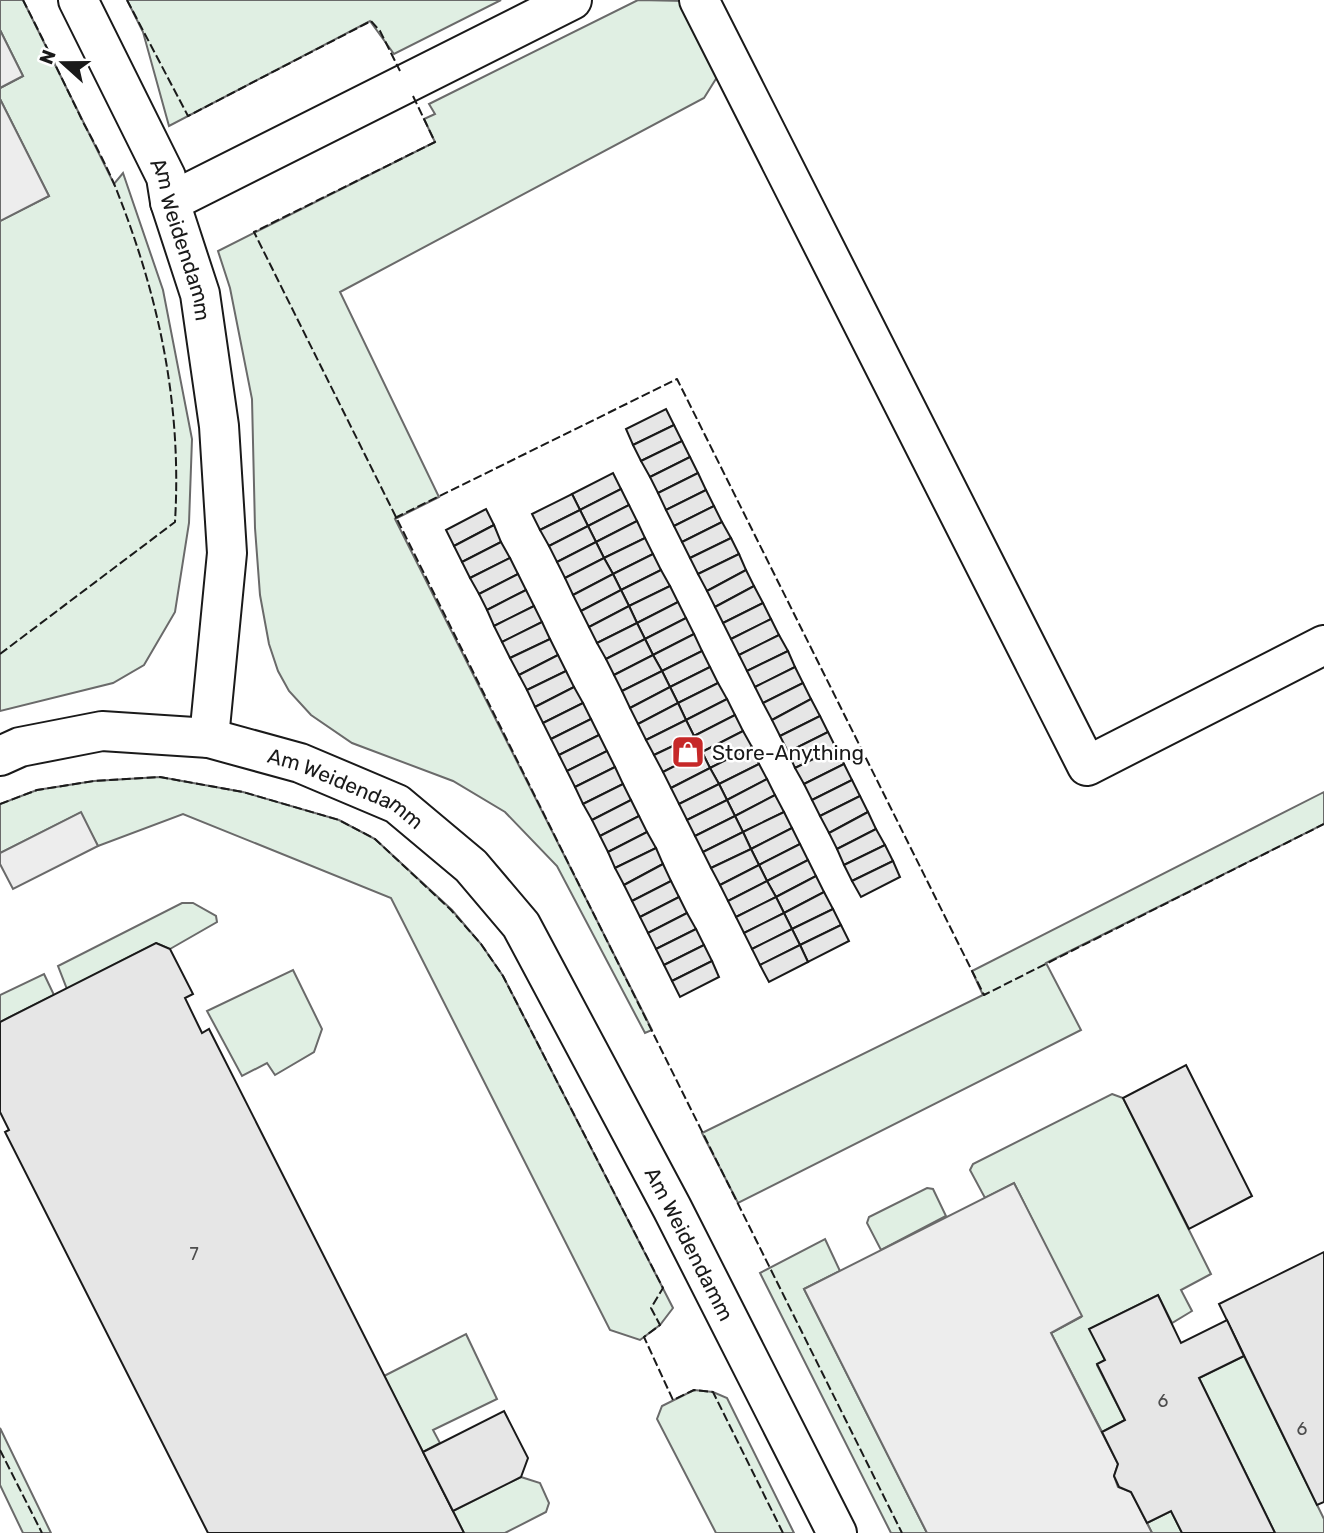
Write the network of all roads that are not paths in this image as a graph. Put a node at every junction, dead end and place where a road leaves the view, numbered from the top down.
1 (78, 0) edge
2 (572, 0) edge
3 (699, 0) edge
4 (170, 202) junction
5 (1324, 645) edge
6 (209, 738) junction
7 (0, 756) edge
8 (837, 1533) edge

1 - 4 street, Am Weidendamm
2 - 4 street
3 - 5 street
4 - 6 street, Am Weidendamm
6 - 7 street
6 - 8 street, Am Weidendamm

